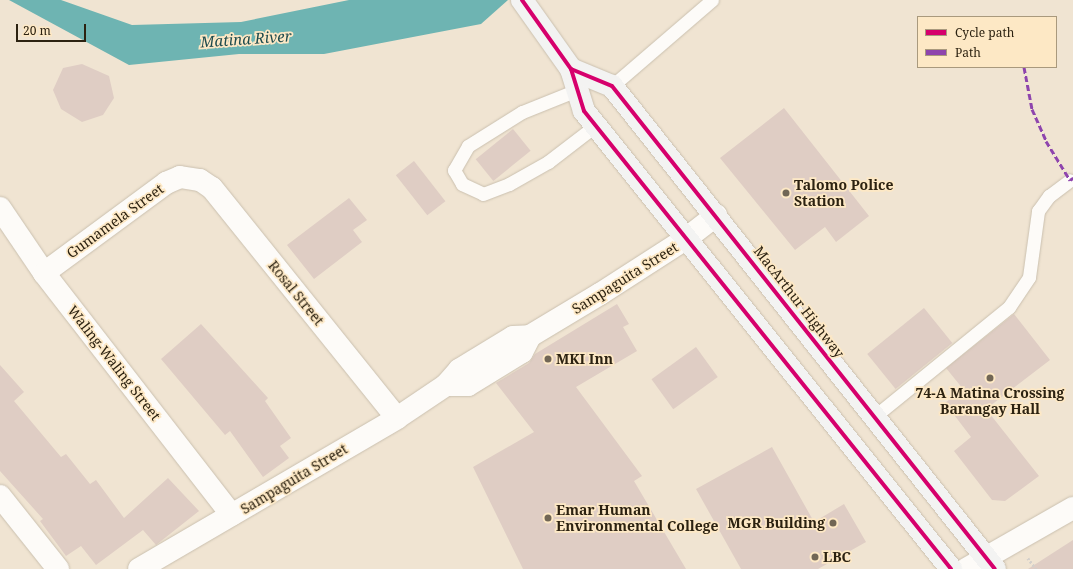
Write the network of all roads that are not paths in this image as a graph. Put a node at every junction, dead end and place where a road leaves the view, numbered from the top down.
1 (712, 0) edge
2 (529, 8) edge
3 (571, 69) junction
4 (612, 86) junction
5 (577, 90) junction
6 (596, 126) junction
7 (189, 176) joint
8 (1070, 180) dead end
9 (0, 208) edge
10 (716, 215) junction
11 (687, 238) junction
12 (44, 273) junction
13 (875, 416) junction
14 (397, 418) junction
15 (0, 496) edge
16 (1071, 512) edge
17 (232, 515) junction
18 (990, 563) edge
19 (58, 569) edge
20 (139, 569) edge
21 (951, 569) edge
22 (966, 569) edge

1 - 4 lane
2 - 3 main road
3 - 4 main road, MacArthur Highway
3 - 5 main road
4 - 10 main road, MacArthur Highway
5 - 6 main road
5 - 6 lane
6 - 11 main road
7 - 12 street, Gumamela Street
7 - 14 street, Rosal Street
8 - 13 lane
9 - 12 street, Waling-Waling Street
10 - 11 street, Sampaguita Street
10 - 13 main road, MacArthur Highway
11 - 14 street, Sampaguita Street
11 - 21 main road
12 - 17 street, Waling-Waling Street
13 - 18 main road, MacArthur Highway
14 - 17 street, Sampaguita Street
15 - 19 street
16 - 18 street
17 - 20 street, Sampaguita Street
18 - 22 street

